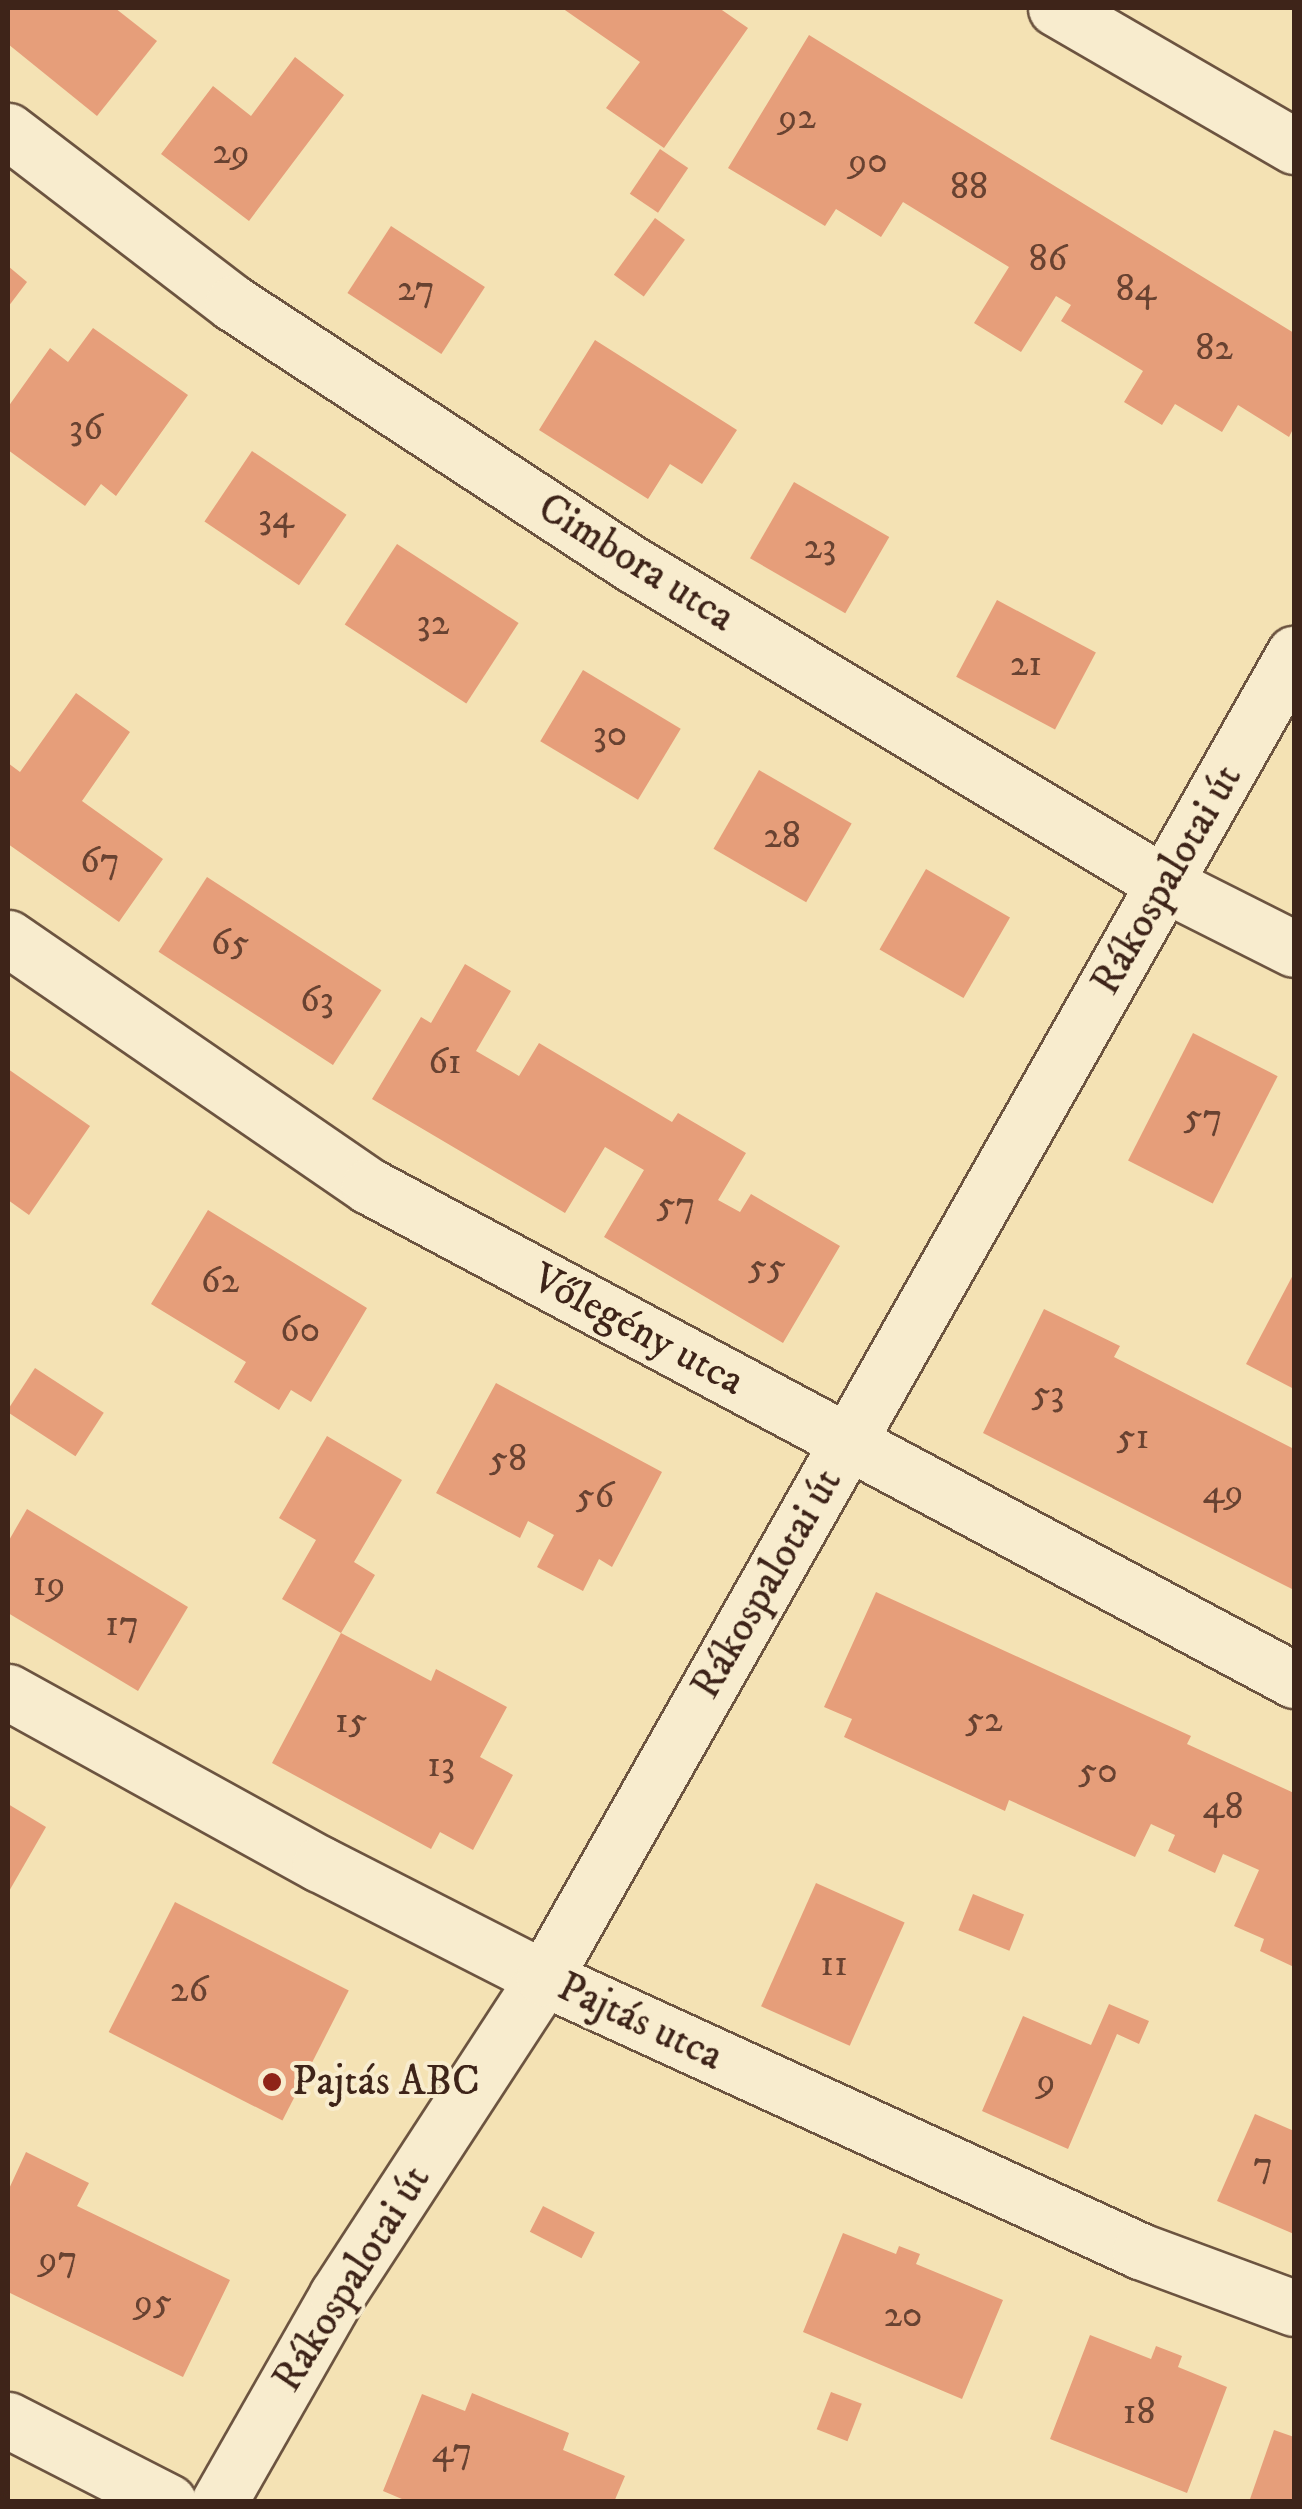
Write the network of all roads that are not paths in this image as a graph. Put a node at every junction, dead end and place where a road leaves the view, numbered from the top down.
1 (1056, 8) edge
2 (8, 130) edge
3 (1294, 146) edge
4 (1294, 654) edge
5 (1165, 884) junction
6 (8, 938) edge
7 (1294, 949) edge
8 (847, 1443) junction
9 (1294, 1680) edge
10 (8, 1692) edge
11 (544, 1978) junction
12 (1294, 2308) edge
13 (8, 2420) edge
14 (168, 2502) edge
15 (219, 2502) edge

1 - 3 street
2 - 5 street, Cimbora utca
4 - 5 street, Rákospalotai út
5 - 7 street, Cimbora utca
5 - 8 street, Rákospalotai út
6 - 8 street, Vőlegény utca
8 - 9 street, Vőlegény utca
8 - 11 street, Rákospalotai út
10 - 11 street, Pajtás utca
11 - 12 street, Pajtás utca
11 - 15 street, Rákospalotai út
13 - 14 street

